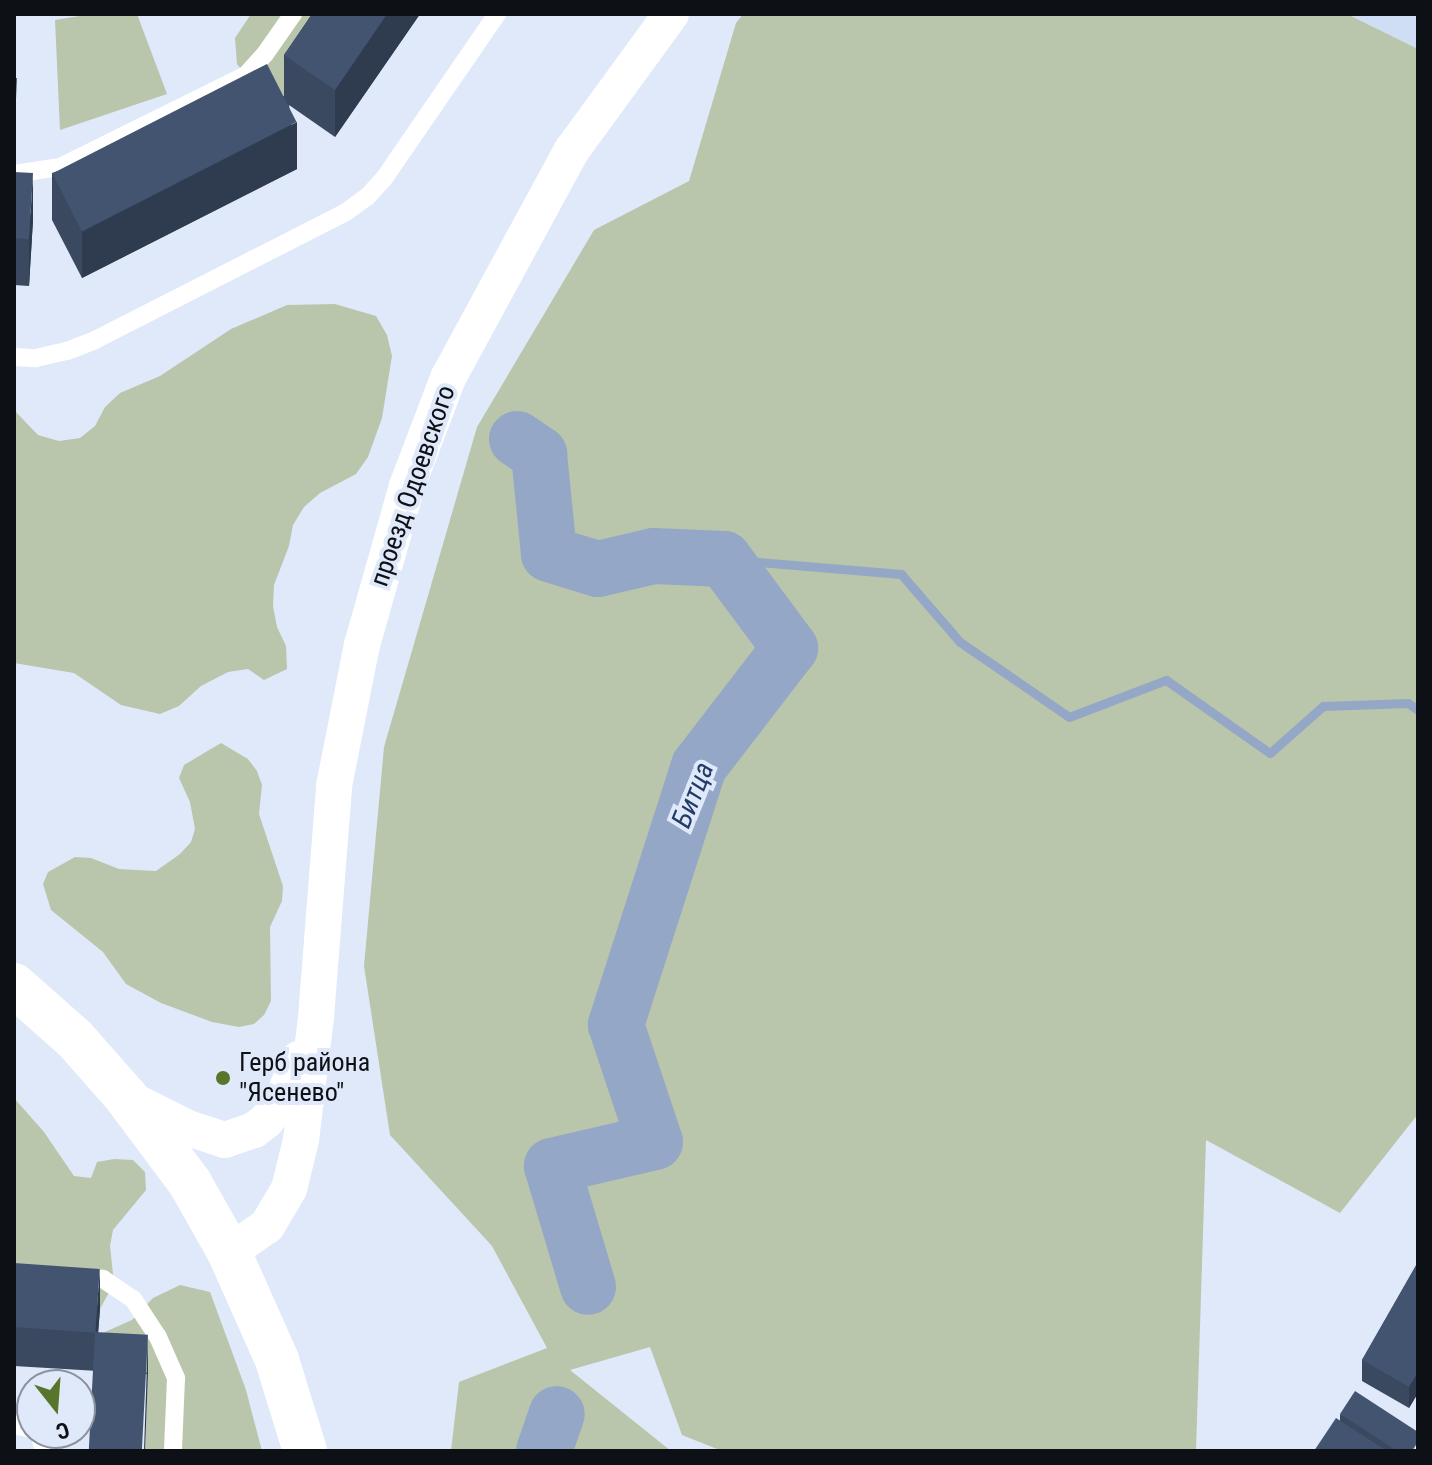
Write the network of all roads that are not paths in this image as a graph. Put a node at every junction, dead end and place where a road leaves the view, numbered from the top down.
1 (293, 14) edge
2 (497, 14) edge
3 (671, 14) edge
4 (14, 174) edge
5 (14, 357) edge
6 (14, 985) edge
7 (316, 1017) junction
8 (126, 1097) junction
9 (229, 1252) junction
10 (60, 1276) edge
11 (173, 1451) edge
12 (305, 1451) edge

1 - 4 lane
2 - 5 lane
3 - 7 street, проезд Одоевского
6 - 8 street
7 - 8 street, проезд Одоевского
7 - 9 street, проезд Одоевского
8 - 9 street
9 - 12 street
10 - 11 lane

